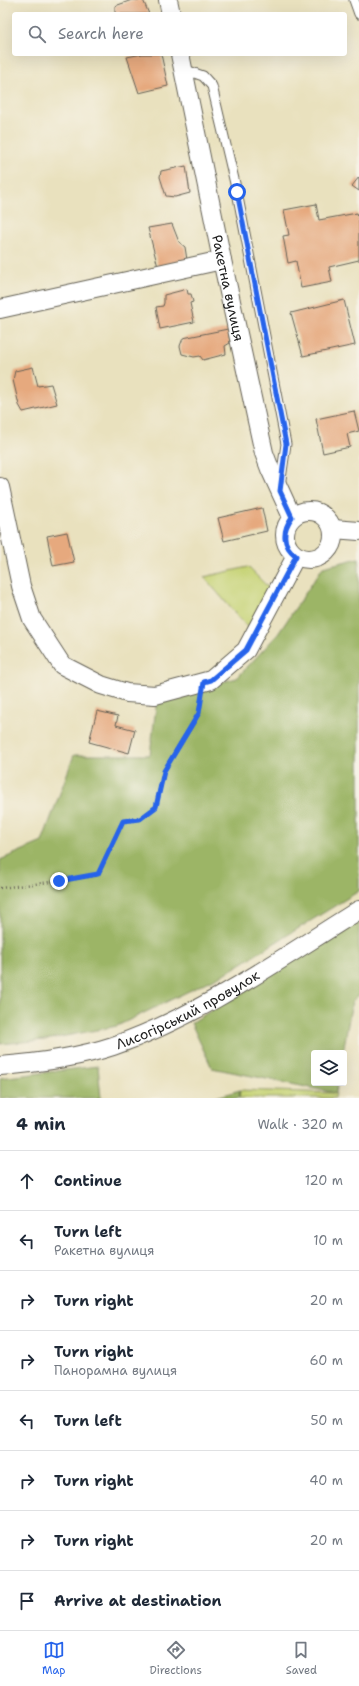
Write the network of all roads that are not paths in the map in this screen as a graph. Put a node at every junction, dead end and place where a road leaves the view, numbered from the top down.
1 (168, 0) edge
2 (354, 0) edge
3 (171, 12) edge
4 (359, 14) edge
5 (182, 62) edge
6 (222, 260) junction
7 (0, 309) edge
8 (0, 488) edge
9 (280, 491) junction
10 (292, 517) junction
11 (333, 529) junction
12 (359, 530) edge
13 (296, 556) junction
14 (359, 910) edge
15 (0, 1066) edge

1 - 3 street
2 - 4 lane
5 - 6 street, Ракетна вулиця
5 - 9 lane
6 - 7 street
6 - 9 street, Ракетна вулиця
8 - 13 street
9 - 10 street, Ракетна вулиця
10 - 11 street
10 - 13 street
11 - 12 street
11 - 13 street
14 - 15 street, Лисогірський провулок

